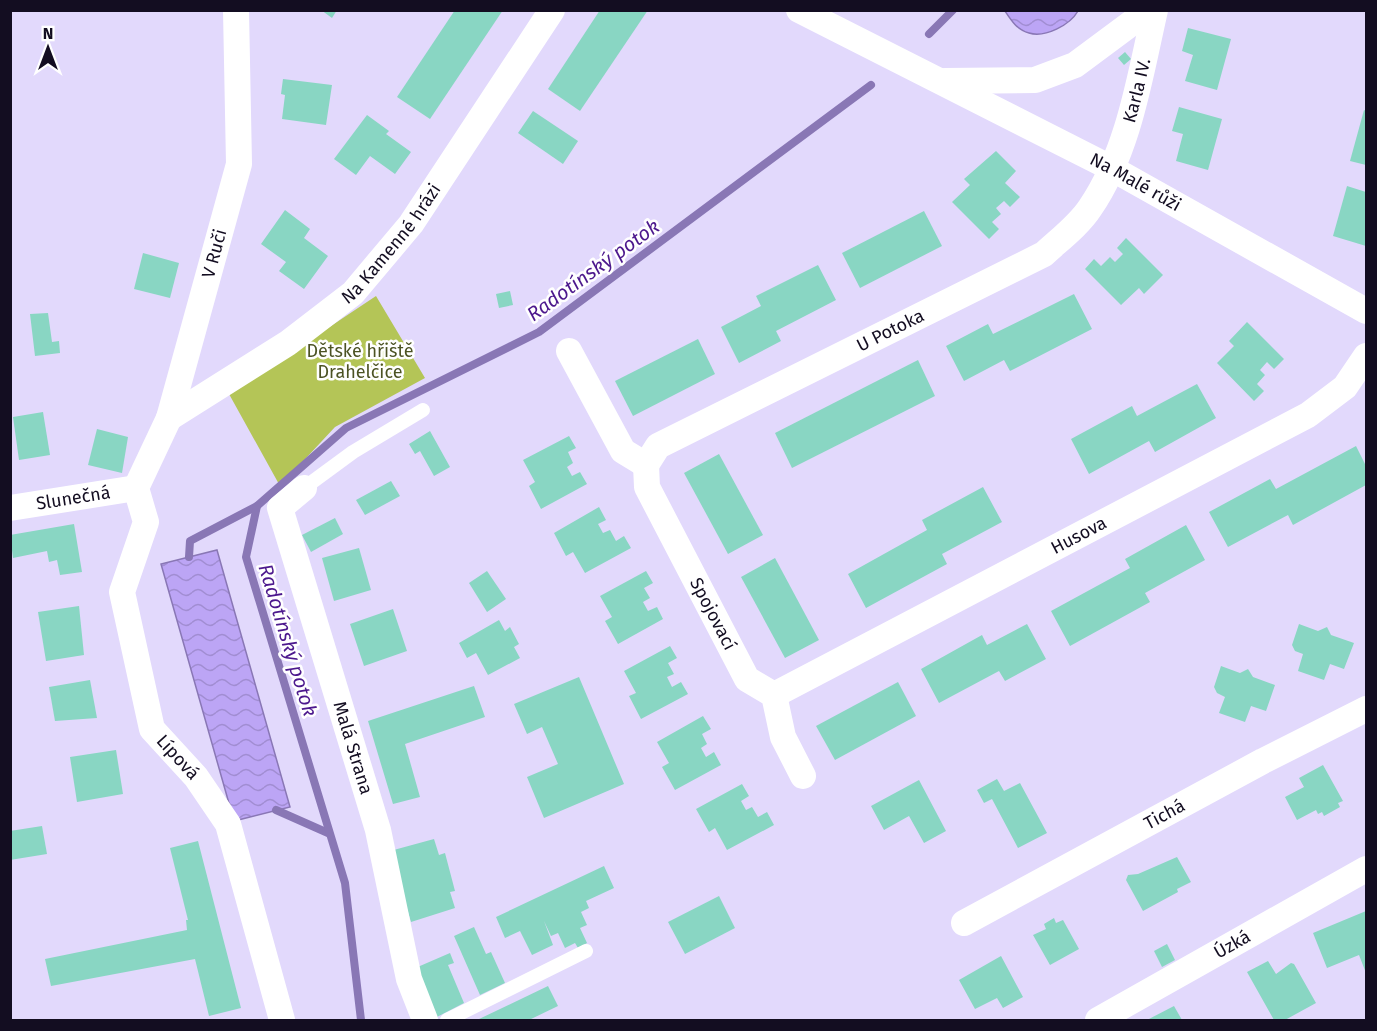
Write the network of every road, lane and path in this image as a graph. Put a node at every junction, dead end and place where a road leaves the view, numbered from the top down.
1 (236, 10) edge
2 (552, 10) edge
3 (799, 10) edge
4 (1149, 10) edge
5 (1155, 10) edge
6 (939, 81) junction
7 (1111, 168) junction
8 (1366, 311) edge
9 (569, 351) dead end
10 (1366, 356) edge
11 (423, 410) dead end
12 (169, 418) junction
13 (646, 465) junction
14 (136, 488) junction
15 (304, 488) joint
16 (10, 508) edge
17 (774, 694) junction
18 (1366, 709) edge
19 (803, 776) dead end
20 (1366, 869) edge
21 (964, 923) dead end
22 (586, 951) dead end
23 (282, 1020) edge
24 (425, 1020) edge
25 (447, 1020) edge
26 (1098, 1020) edge

1 - 12 street, V Ruči
2 - 12 street, Na Kamenné hrázi
3 - 6 street, Na Malé růži
4 - 6 street
5 - 7 street, Karla IV.
6 - 7 street, Na Malé růži
7 - 8 street, Na Malé růži
7 - 13 street, U Potoka
9 - 13 street
10 - 17 street, Husova
11 - 15 lane
12 - 14 street, V Ruči
13 - 17 street, Spojovací
14 - 16 street, Slunečná
14 - 23 street, Lípová
15 - 24 street, Malá Strana
17 - 19 street
18 - 21 street, Tichá
20 - 26 street, Úzká
22 - 25 lane

